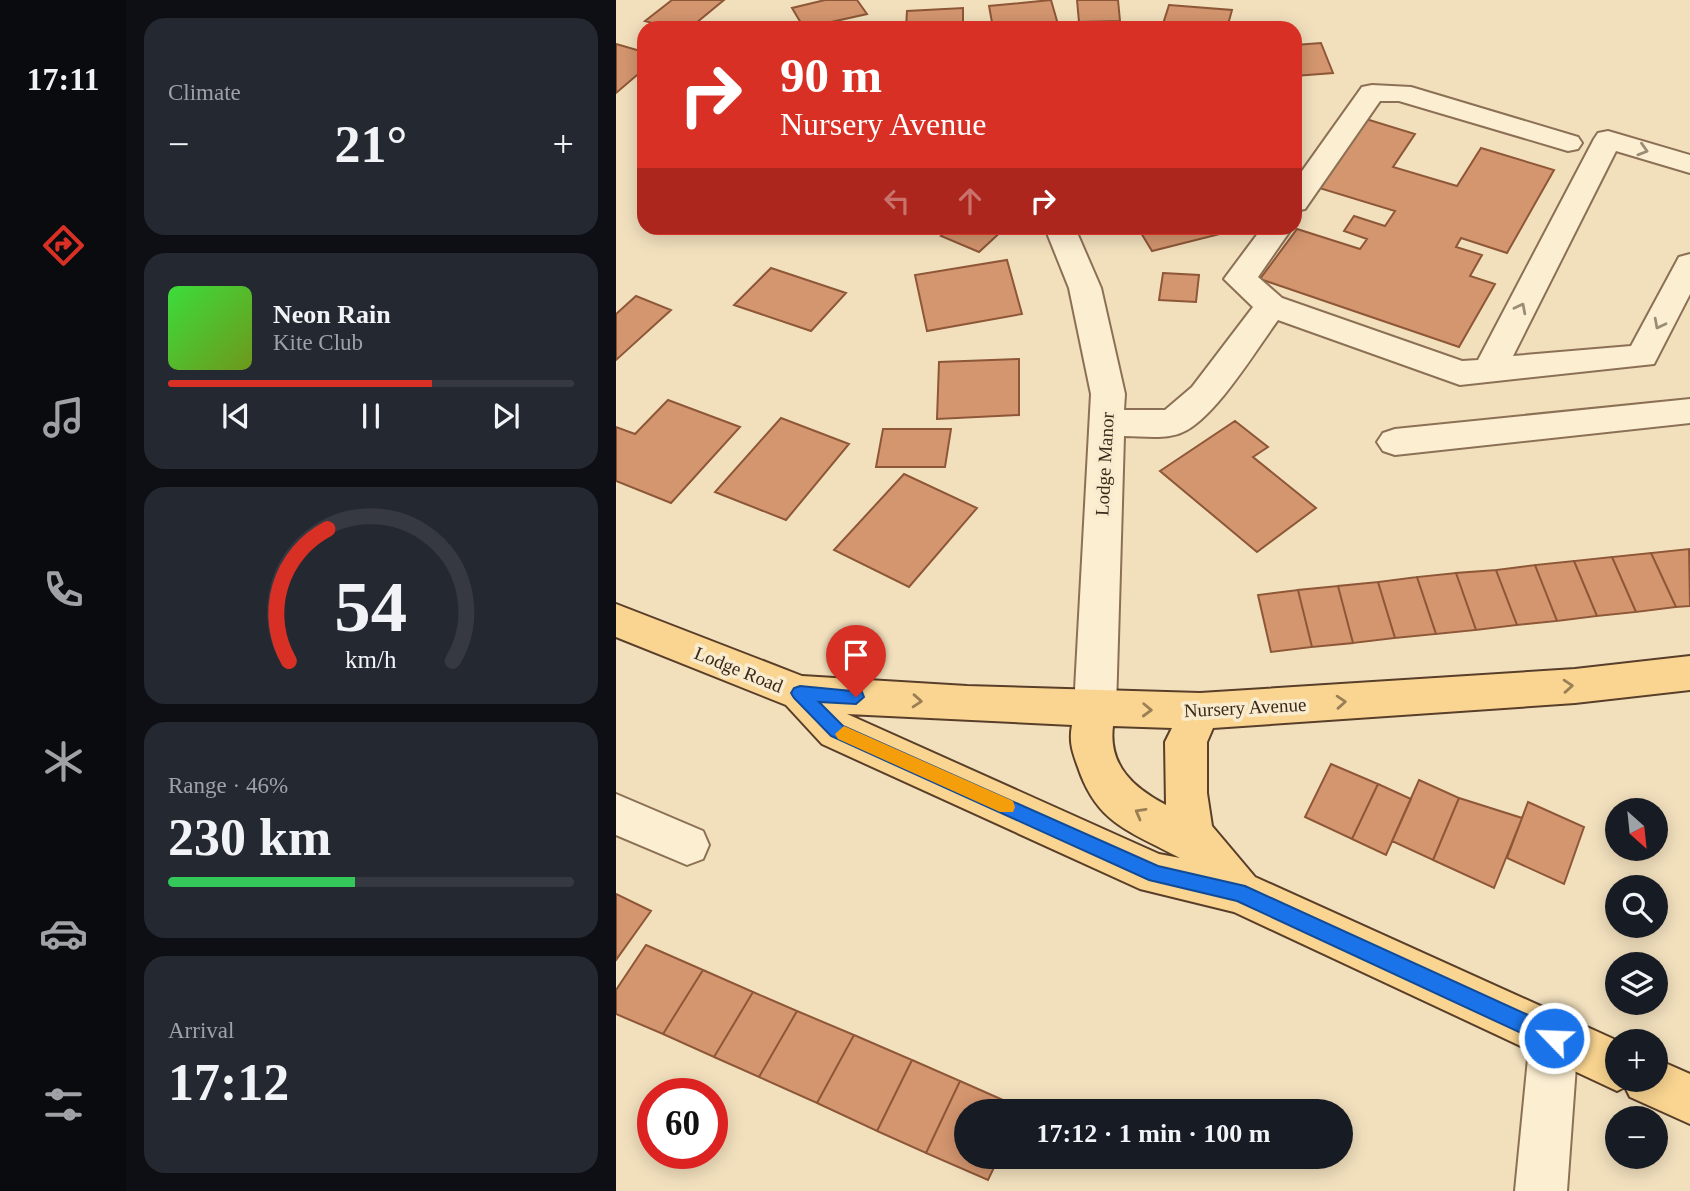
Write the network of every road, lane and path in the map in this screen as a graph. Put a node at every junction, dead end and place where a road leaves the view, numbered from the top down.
1 (1568, 143) dead end
2 (1690, 164) edge
3 (1302, 192) edge
4 (1063, 235) edge
5 (1272, 235) edge
6 (1690, 264) edge
7 (1271, 306) junction
8 (1490, 369) junction
9 (1690, 411) edge
10 (1106, 423) junction
11 (1395, 442) dead end
12 (616, 620) edge
13 (1690, 673) edge
14 (800, 693) junction
15 (1095, 708) junction
16 (1200, 711) junction
17 (616, 814) edge
18 (687, 845) dead end
19 (1199, 846) junction
20 (1239, 892) junction
21 (1554, 1038) junction
22 (1605, 1061) edge
23 (1668, 1089) edge
24 (1690, 1099) edge
25 (1541, 1191) edge

1 - 3 street
8 -> 2 street
4 - 10 street, Lodge Manor
5 - 7 street
6 -> 8 street
7 - 8 street
7 - 10 street
9 - 11 street
10 - 15 street, Lodge Manor
12 - 14 main road, Lodge Road
16 -> 13 main road, Nursery Avenue
14 -> 15 main road, Nursery Avenue
14 - 20 main road, Lodge Road
15 -> 16 main road, Nursery Avenue
19 -> 15 main road, Lodge Road
16 - 19 main road, Lodge Road
17 - 18 street
19 - 20 main road, Lodge Road
20 - 21 main road, Lodge Road
21 - 22 main road, Lodge Road
21 - 25 street
23 - 24 main road

